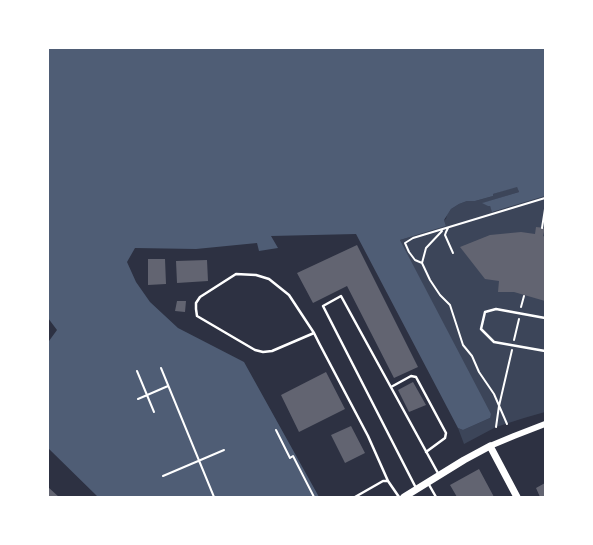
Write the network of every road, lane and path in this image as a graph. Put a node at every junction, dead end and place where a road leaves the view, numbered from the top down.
1 (545, 198) edge
2 (545, 209) edge
3 (448, 228) junction
4 (542, 228) dead end
5 (442, 230) junction
6 (439, 234) junction
7 (445, 235) junction
8 (453, 253) dead end
9 (422, 263) junction
10 (524, 296) dead end
11 (520, 314) junction
12 (545, 318) edge
13 (314, 333) junction
14 (545, 351) edge
15 (161, 368) dead end
16 (137, 371) dead end
17 (168, 386) junction
18 (391, 387) junction
19 (147, 395) junction
20 (138, 399) dead end
21 (499, 406) junction
22 (154, 412) dead end
23 (507, 424) dead end
24 (545, 424) edge
25 (496, 427) dead end
26 (276, 430) dead end
27 (490, 446) junction
28 (224, 450) dead end
29 (426, 452) junction
30 (199, 460) junction
31 (163, 476) dead end
32 (439, 476) junction
33 (388, 481) junction
34 (428, 482) junction
35 (416, 490) junction
36 (214, 497) edge
37 (314, 497) edge
38 (355, 497) edge
39 (399, 497) edge
40 (404, 497) edge
41 (436, 497) edge
42 (517, 497) edge

1 - 3 path
2 - 4 path
3 - 5 path
3 - 7 path
5 - 6 path
5 - 9 path
6 - 7 path
6 - 9 path
7 - 8 path
9 - 21 path
10 - 11 path
11 - 12 lane
11 - 14 lane
11 - 21 path
13 - 13 lane
13 - 33 lane
15 - 17 path
16 - 19 path
17 - 19 path
17 - 30 path
18 - 29 lane
18 - 29 lane
18 - 35 lane
19 - 20 path
19 - 22 path
21 - 23 path
21 - 25 path
24 - 27 street
26 - 37 path
27 - 32 main road
27 - 42 main road
28 - 30 path
29 - 32 lane
30 - 31 path
30 - 36 path
32 - 34 main road
33 - 38 lane
33 - 39 lane
34 - 35 main road
34 - 41 lane
35 - 40 main road

